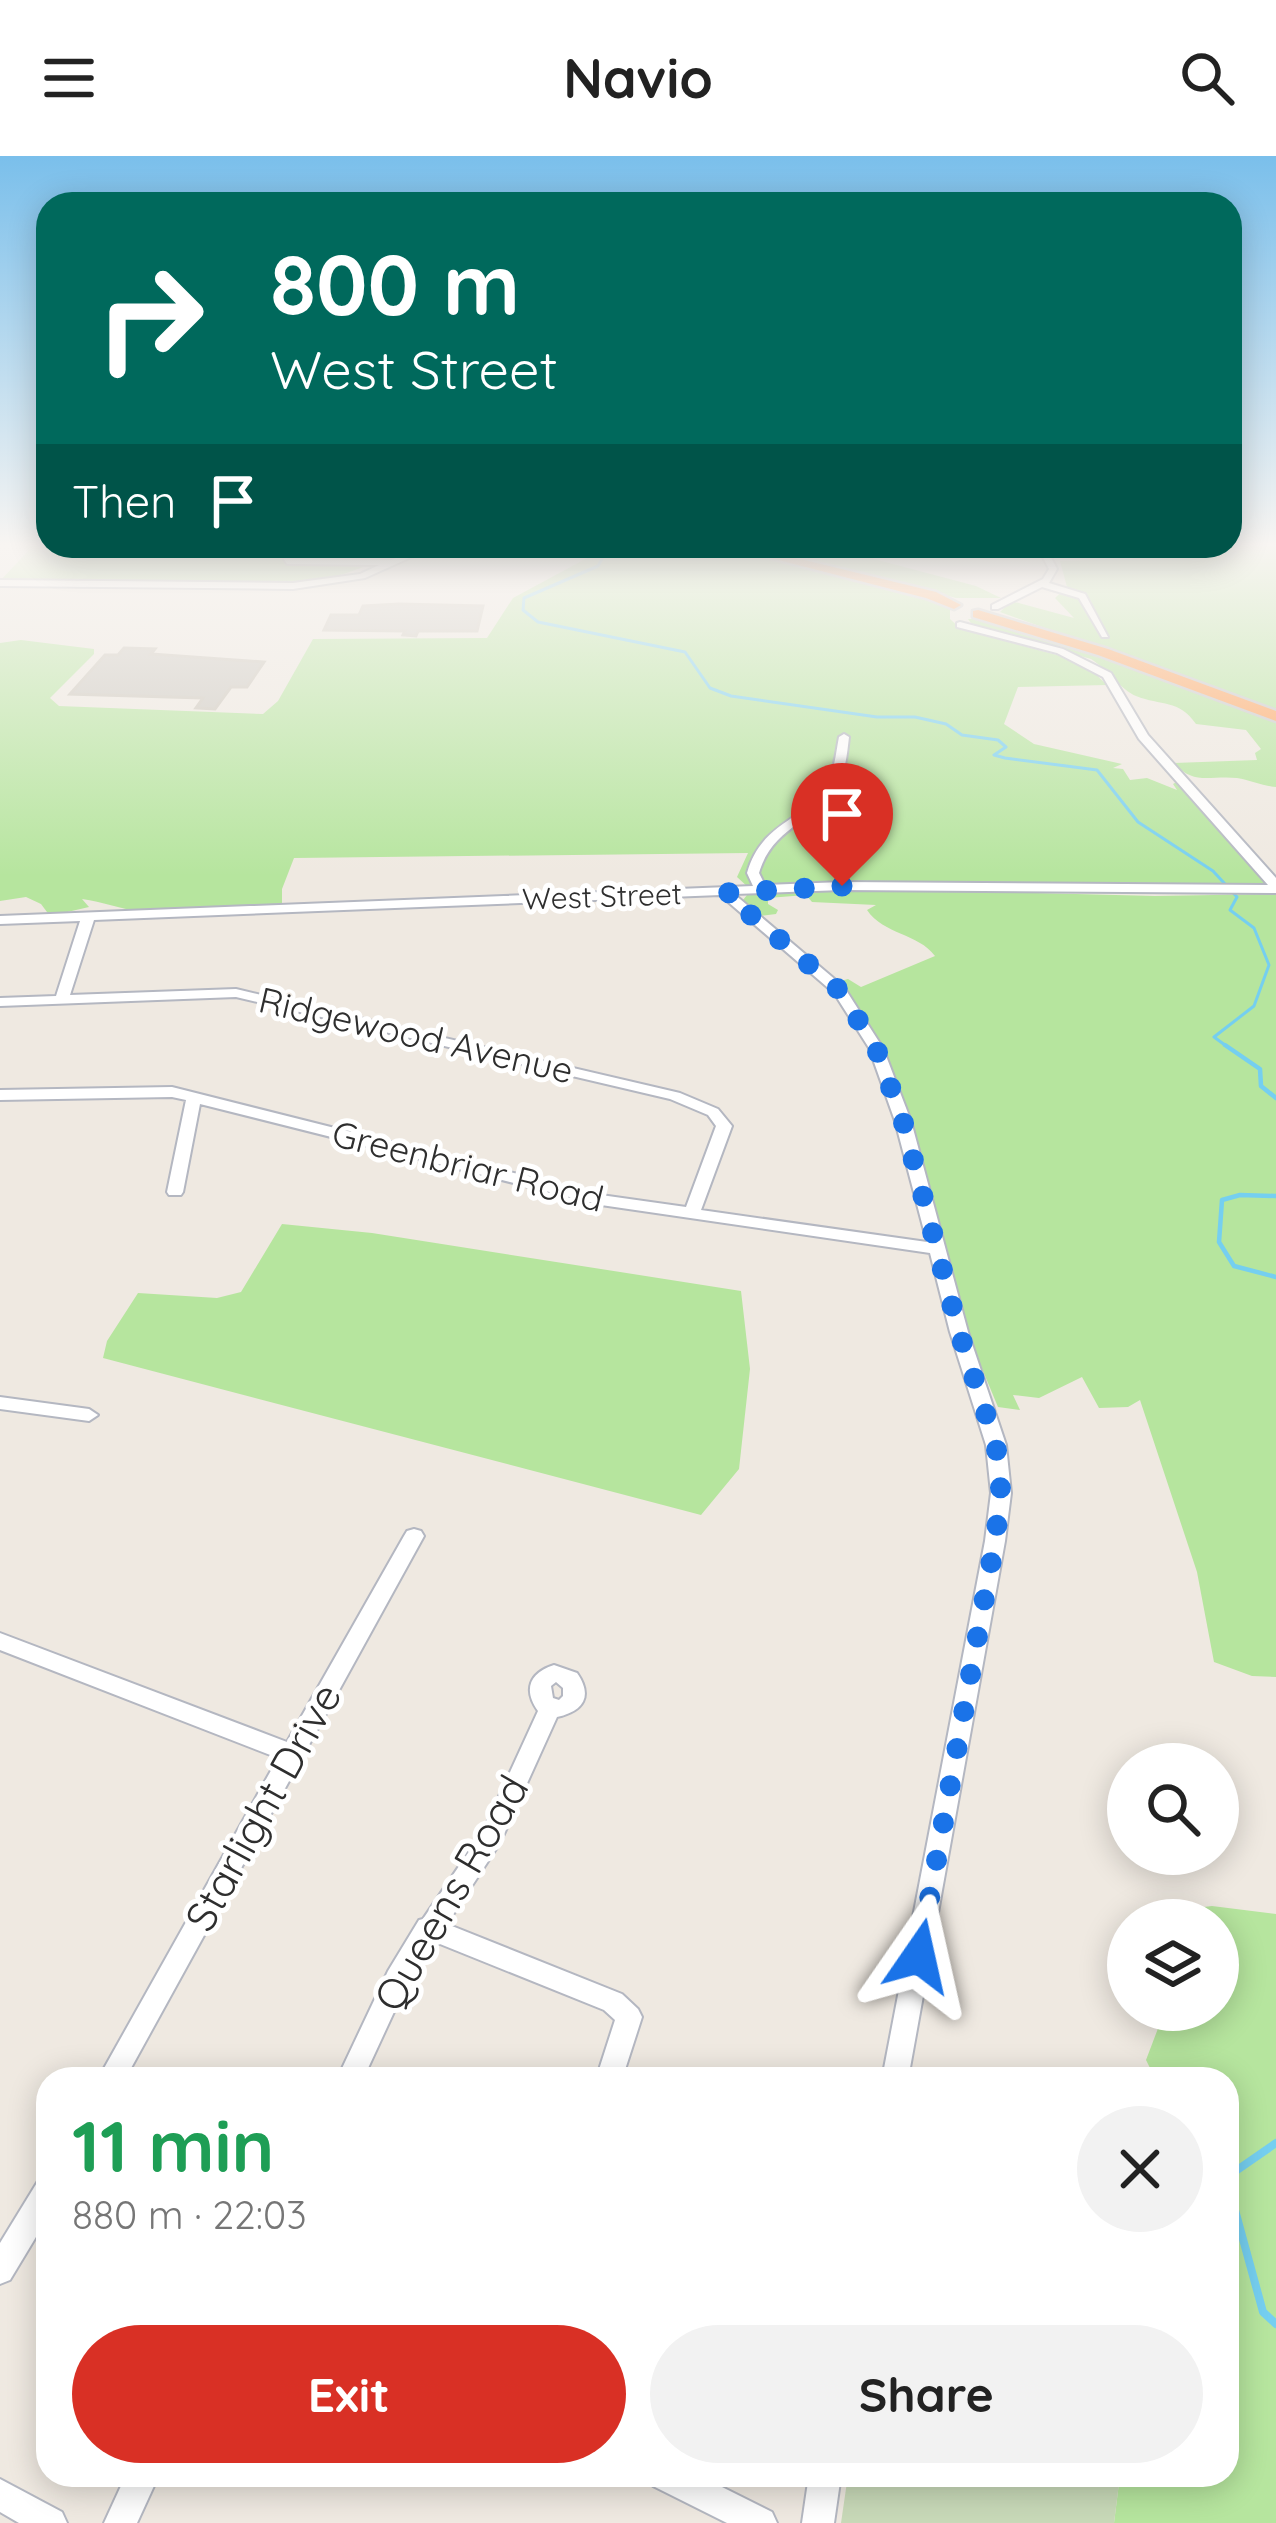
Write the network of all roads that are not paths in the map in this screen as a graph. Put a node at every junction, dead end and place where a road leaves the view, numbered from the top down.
1 (1067, 654) edge
2 (1110, 654) edge
3 (1276, 715) edge
4 (844, 737) dead end
5 (1276, 888) edge
6 (761, 890) junction
7 (725, 893) junction
8 (88, 917) junction
9 (0, 920) edge
10 (62, 999) junction
11 (0, 1002) edge
12 (0, 1095) edge
13 (194, 1097) junction
14 (176, 1192) dead end
15 (691, 1215) junction
16 (938, 1249) junction
17 (0, 1403) edge
18 (89, 1414) dead end
19 (414, 1535) dead end
20 (0, 1641) edge
21 (551, 1706) dead end
22 (293, 1754) junction
23 (428, 1928) junction
24 (118, 2067) edge
25 (356, 2067) edge
26 (613, 2067) edge
27 (897, 2067) edge
28 (36, 2211) edge
29 (0, 2270) edge
30 (137, 2487) edge
31 (688, 2487) edge
32 (823, 2487) edge
33 (0, 2495) edge
34 (51, 2523) edge
35 (120, 2523) edge
36 (761, 2523) edge
37 (818, 2523) edge

1 - 5 street
2 - 3 highway
4 - 6 street
5 - 6 street, West Street
6 - 7 street, West Street
7 - 8 street, West Street
7 - 16 street
8 - 9 street, West Street
8 - 10 street
10 - 11 street, Ridgewood Avenue
10 - 15 street, Ridgewood Avenue
12 - 13 street, Greenbriar Road
13 - 14 street
13 - 15 street, Greenbriar Road
15 - 16 street, Greenbriar Road
16 - 27 street
17 - 18 street
19 - 22 street, Starlight Drive
20 - 22 street
21 - 23 street, Queens Road
22 - 24 street, Starlight Drive
23 - 25 street, Queens Road
23 - 26 street
28 - 29 street
30 - 35 street
31 - 36 street
32 - 37 street
33 - 34 street

